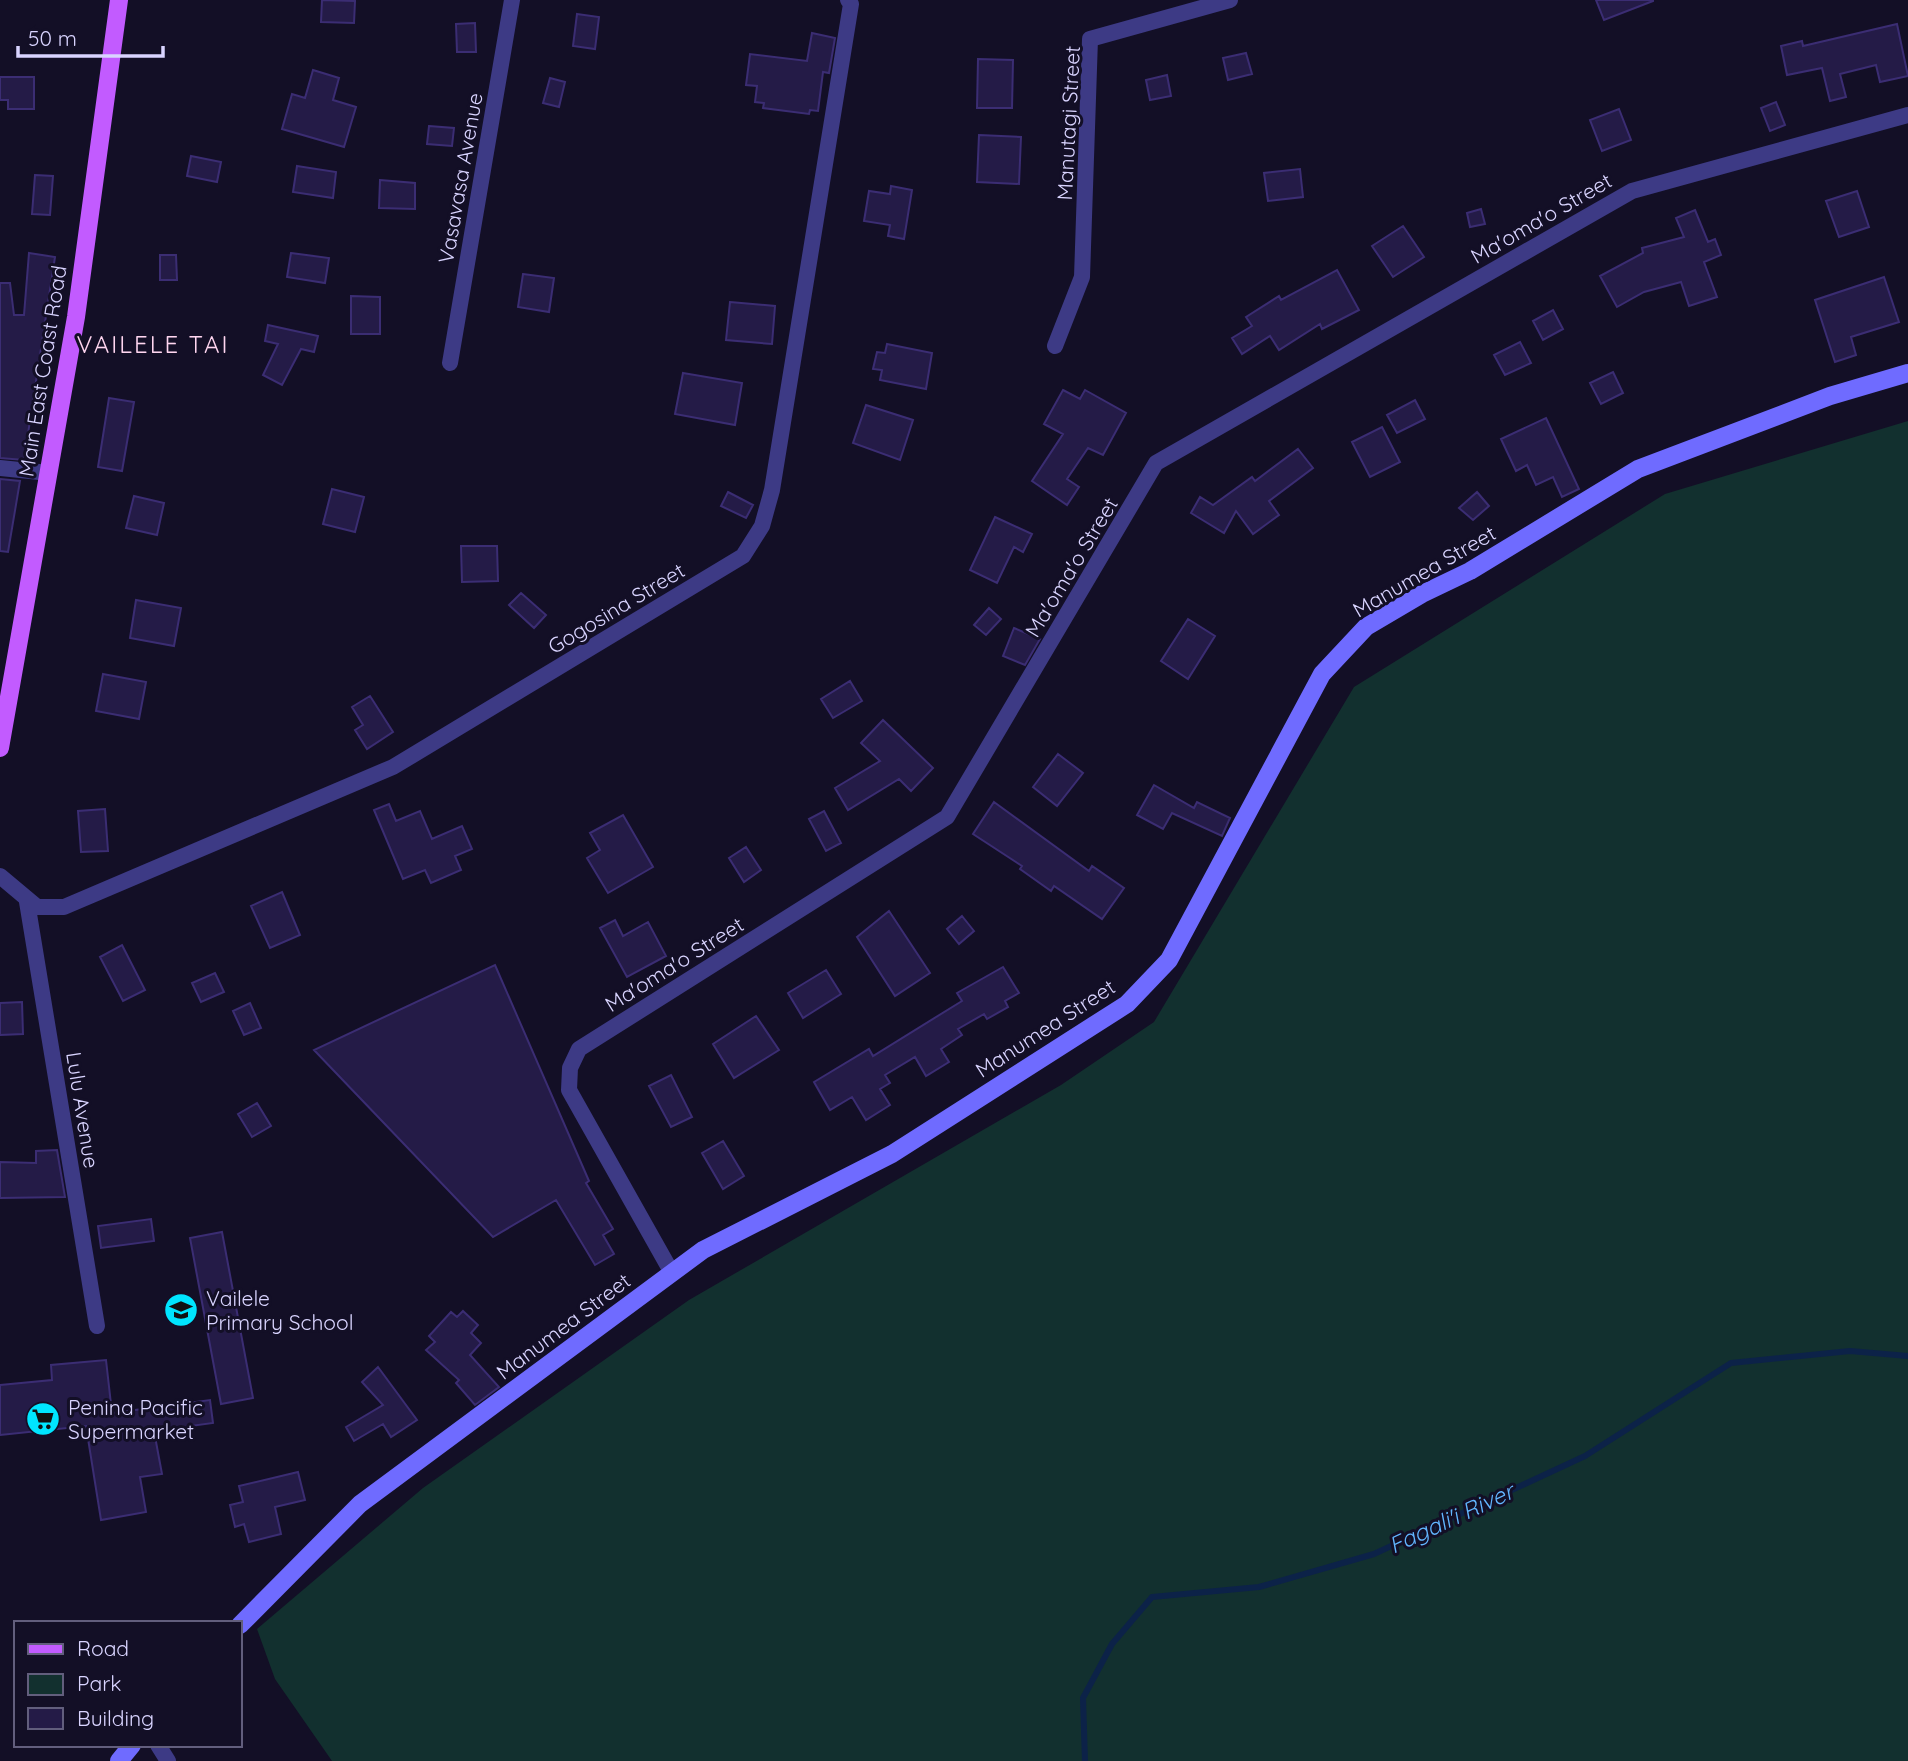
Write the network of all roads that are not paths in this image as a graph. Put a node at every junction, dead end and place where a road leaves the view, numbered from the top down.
1 (119, 0) edge
2 (512, 0) edge
3 (848, 0) edge
4 (1222, 1) edge
5 (1908, 115) edge
6 (1055, 346) dead end
7 (450, 363) dead end
8 (1908, 373) edge
9 (0, 468) edge
10 (48, 473) junction
11 (0, 748) edge
12 (0, 876) edge
13 (27, 901) junction
14 (672, 1273) junction
15 (97, 1326) dead end
16 (242, 1623) edge
17 (130, 1747) edge
18 (119, 1761) edge

1 - 10 main road, Main East Coast Road
2 - 7 street, Vasavasa Avenue
3 - 13 street, Gogosina Street
4 - 6 street, Manutagi Street
5 - 14 street, Ma'oma'o Street
8 - 14 main road, Manumea Street
9 - 10 street
10 - 11 main road, Main East Coast Road
12 - 13 street
13 - 15 street, Lulu Avenue
14 - 16 main road, Manumea Street
17 - 18 main road

